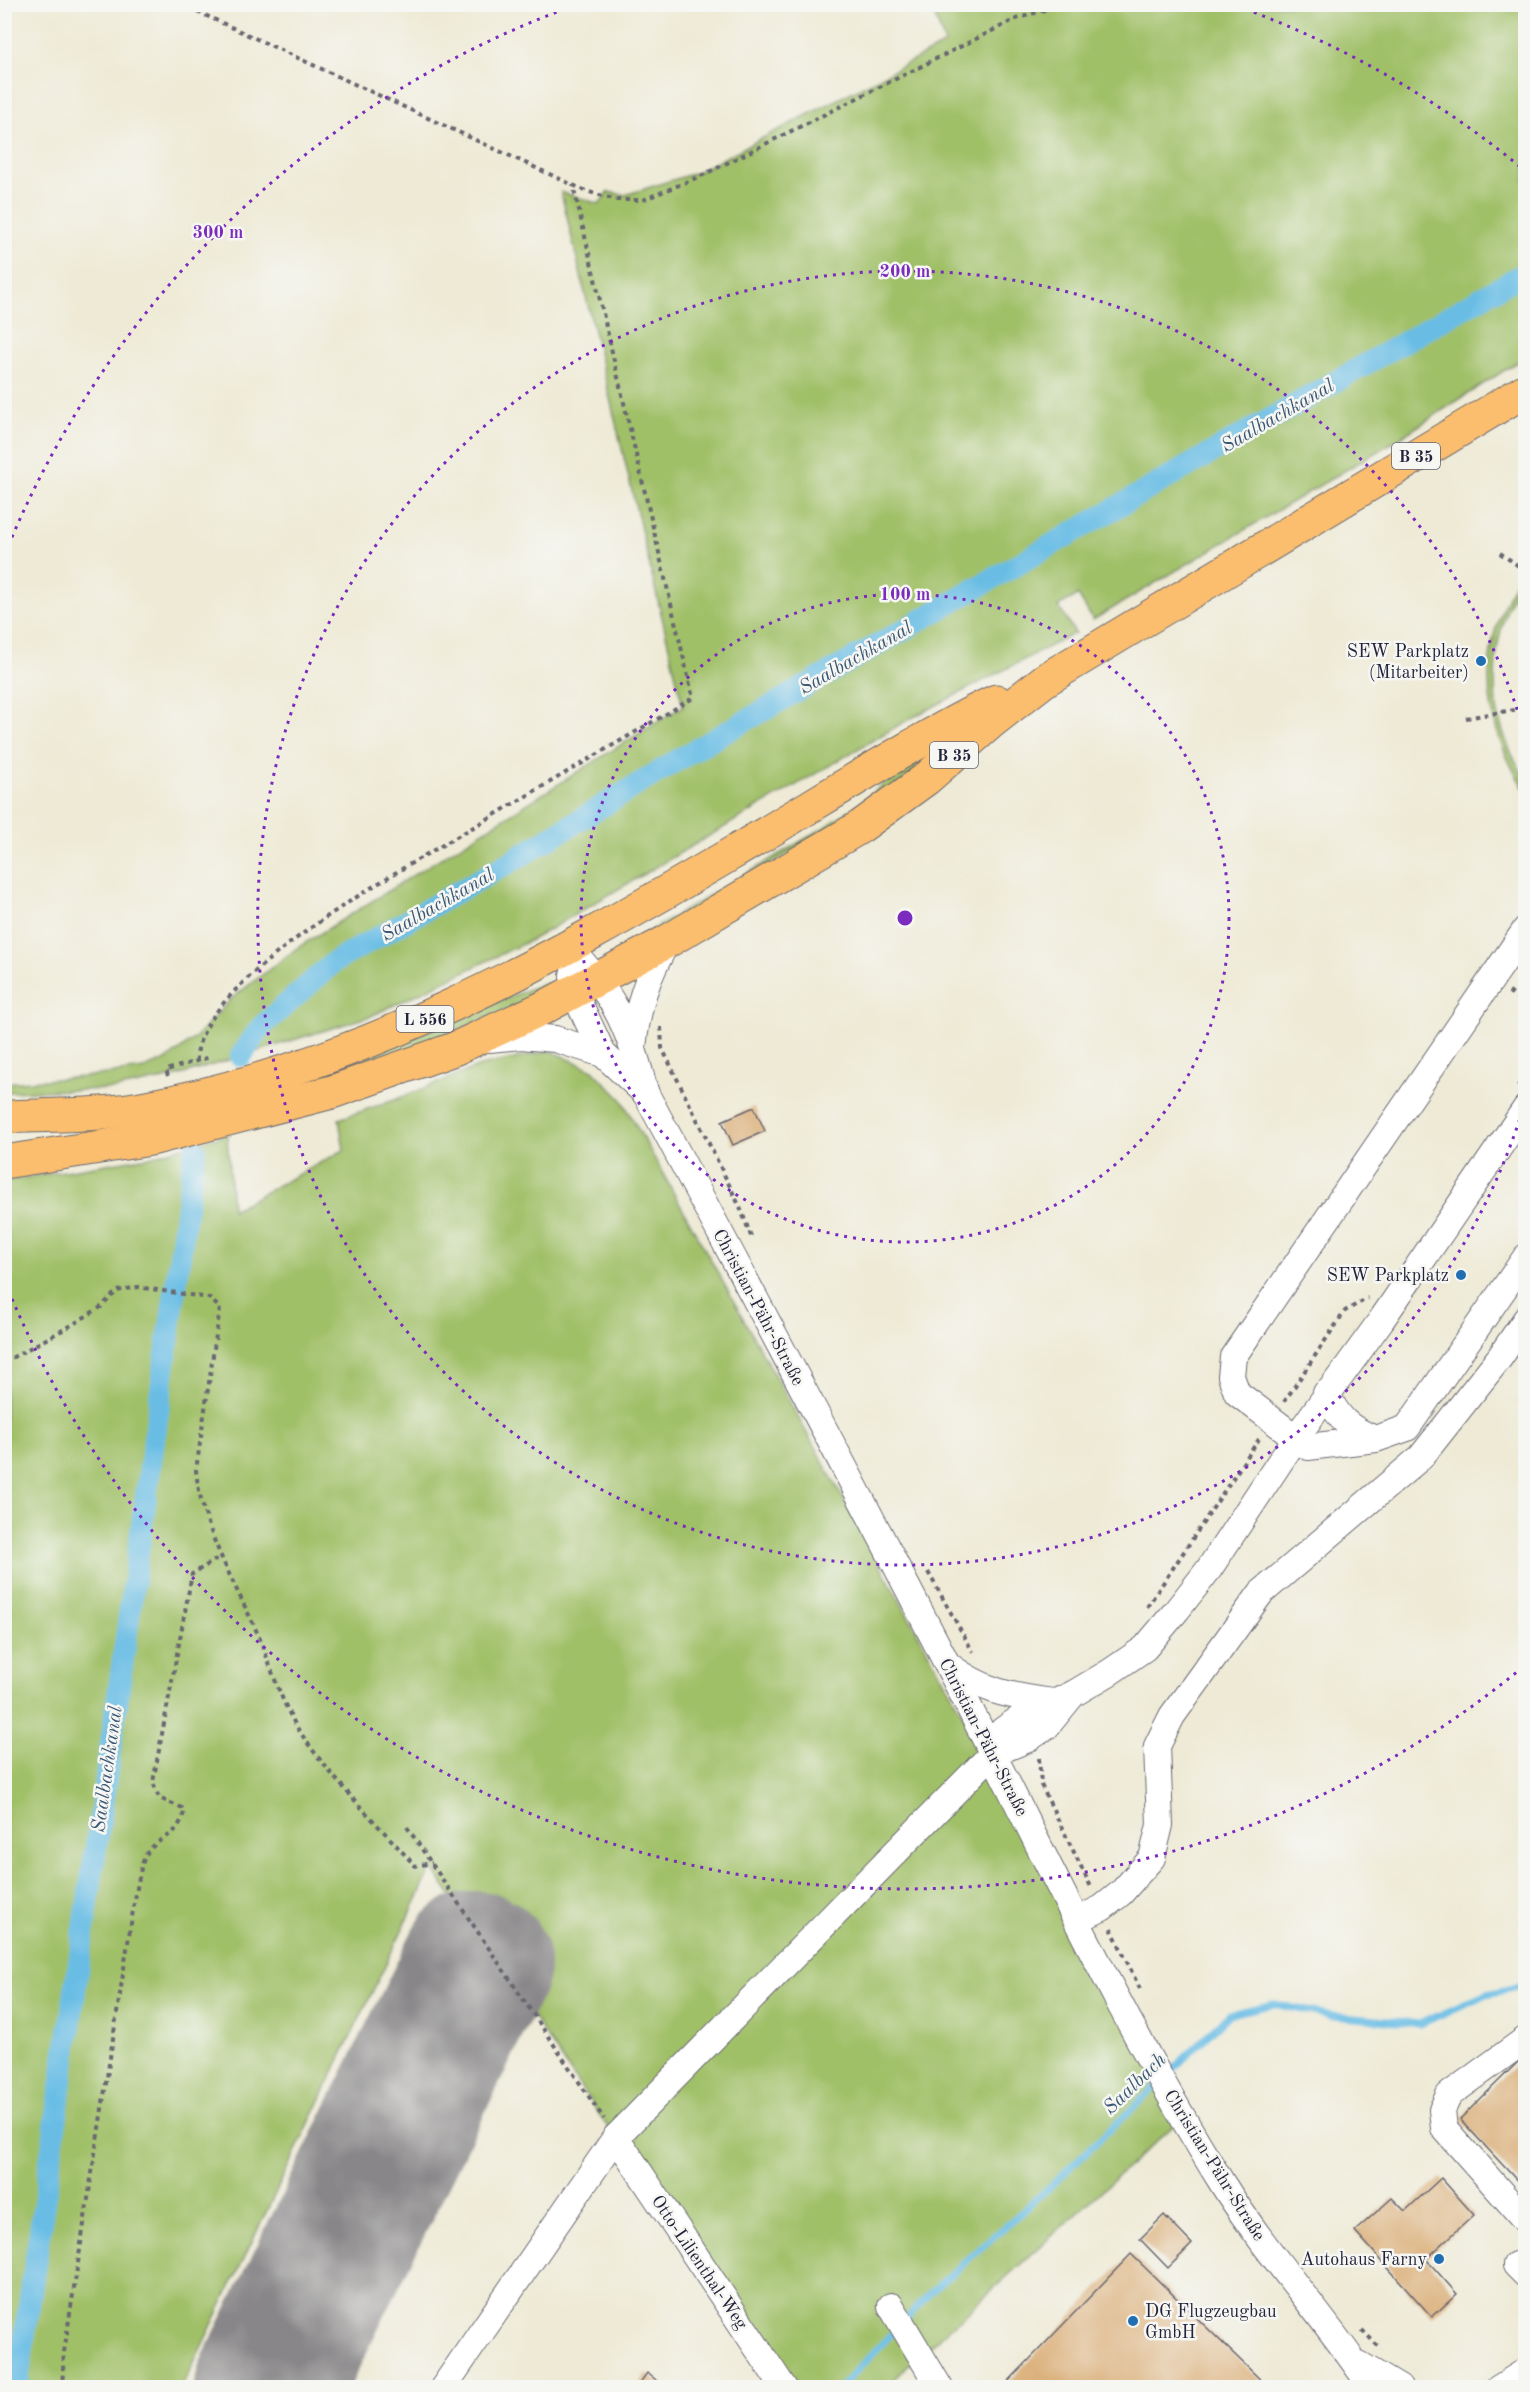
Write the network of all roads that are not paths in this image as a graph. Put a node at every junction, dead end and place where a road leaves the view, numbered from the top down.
1 (1526, 390) edge
2 (1045, 680) junction
3 (1526, 928) edge
4 (668, 941) junction
5 (570, 947) junction
6 (586, 987) junction
7 (474, 1040) junction
8 (633, 1047) junction
9 (603, 1054) junction
10 (646, 1094) junction
11 (1526, 1108) edge
12 (4, 1117) edge
13 (4, 1162) edge
14 (1526, 1257) edge
15 (1526, 1319) edge
16 (1326, 1394) junction
17 (1295, 1439) junction
18 (1376, 1439) junction
19 (948, 1665) junction
20 (1063, 1698) junction
21 (992, 1754) junction
22 (1077, 1920) junction
23 (1526, 2038) edge
24 (616, 2137) junction
25 (1526, 2221) edge
26 (891, 2306) dead end
27 (1354, 2360) junction
28 (1526, 2371) edge
29 (443, 2388) edge
30 (784, 2388) edge
31 (940, 2388) edge
32 (1372, 2388) edge
33 (1399, 2388) edge
34 (1498, 2388) edge

1 - 2 main road, B 35
2 - 4 main road, B 35
2 - 5 main road, B 35
3 - 17 street
4 - 6 main road, B 35
4 - 8 street
5 - 6 street, Christian-Pähr-Straße
5 - 12 main road, L 556
6 - 7 main road, L 556
6 - 8 street, Christian-Pähr-Straße
6 - 9 street, Christian-Pähr-Straße
7 - 9 street
7 - 13 main road, L 556
8 - 10 street, Christian-Pähr-Straße
9 - 10 street, Christian-Pähr-Straße
10 - 19 street, Christian-Pähr-Straße
11 - 16 street
14 - 18 street
15 - 22 street
16 - 17 street
16 - 18 street
17 - 18 street
17 - 20 street
19 - 20 street
19 - 21 street, Christian-Pähr-Straße
20 - 21 street
20 - 21 street
21 - 22 street, Christian-Pähr-Straße
21 - 24 street
22 - 27 street, Christian-Pähr-Straße
23 - 25 street
24 - 29 street
24 - 30 street, Otto-Lilienthal-Weg
26 - 31 street
27 - 32 street, Christian-Pähr-Straße
27 - 33 street, Christian-Pähr-Straße
28 - 34 street

